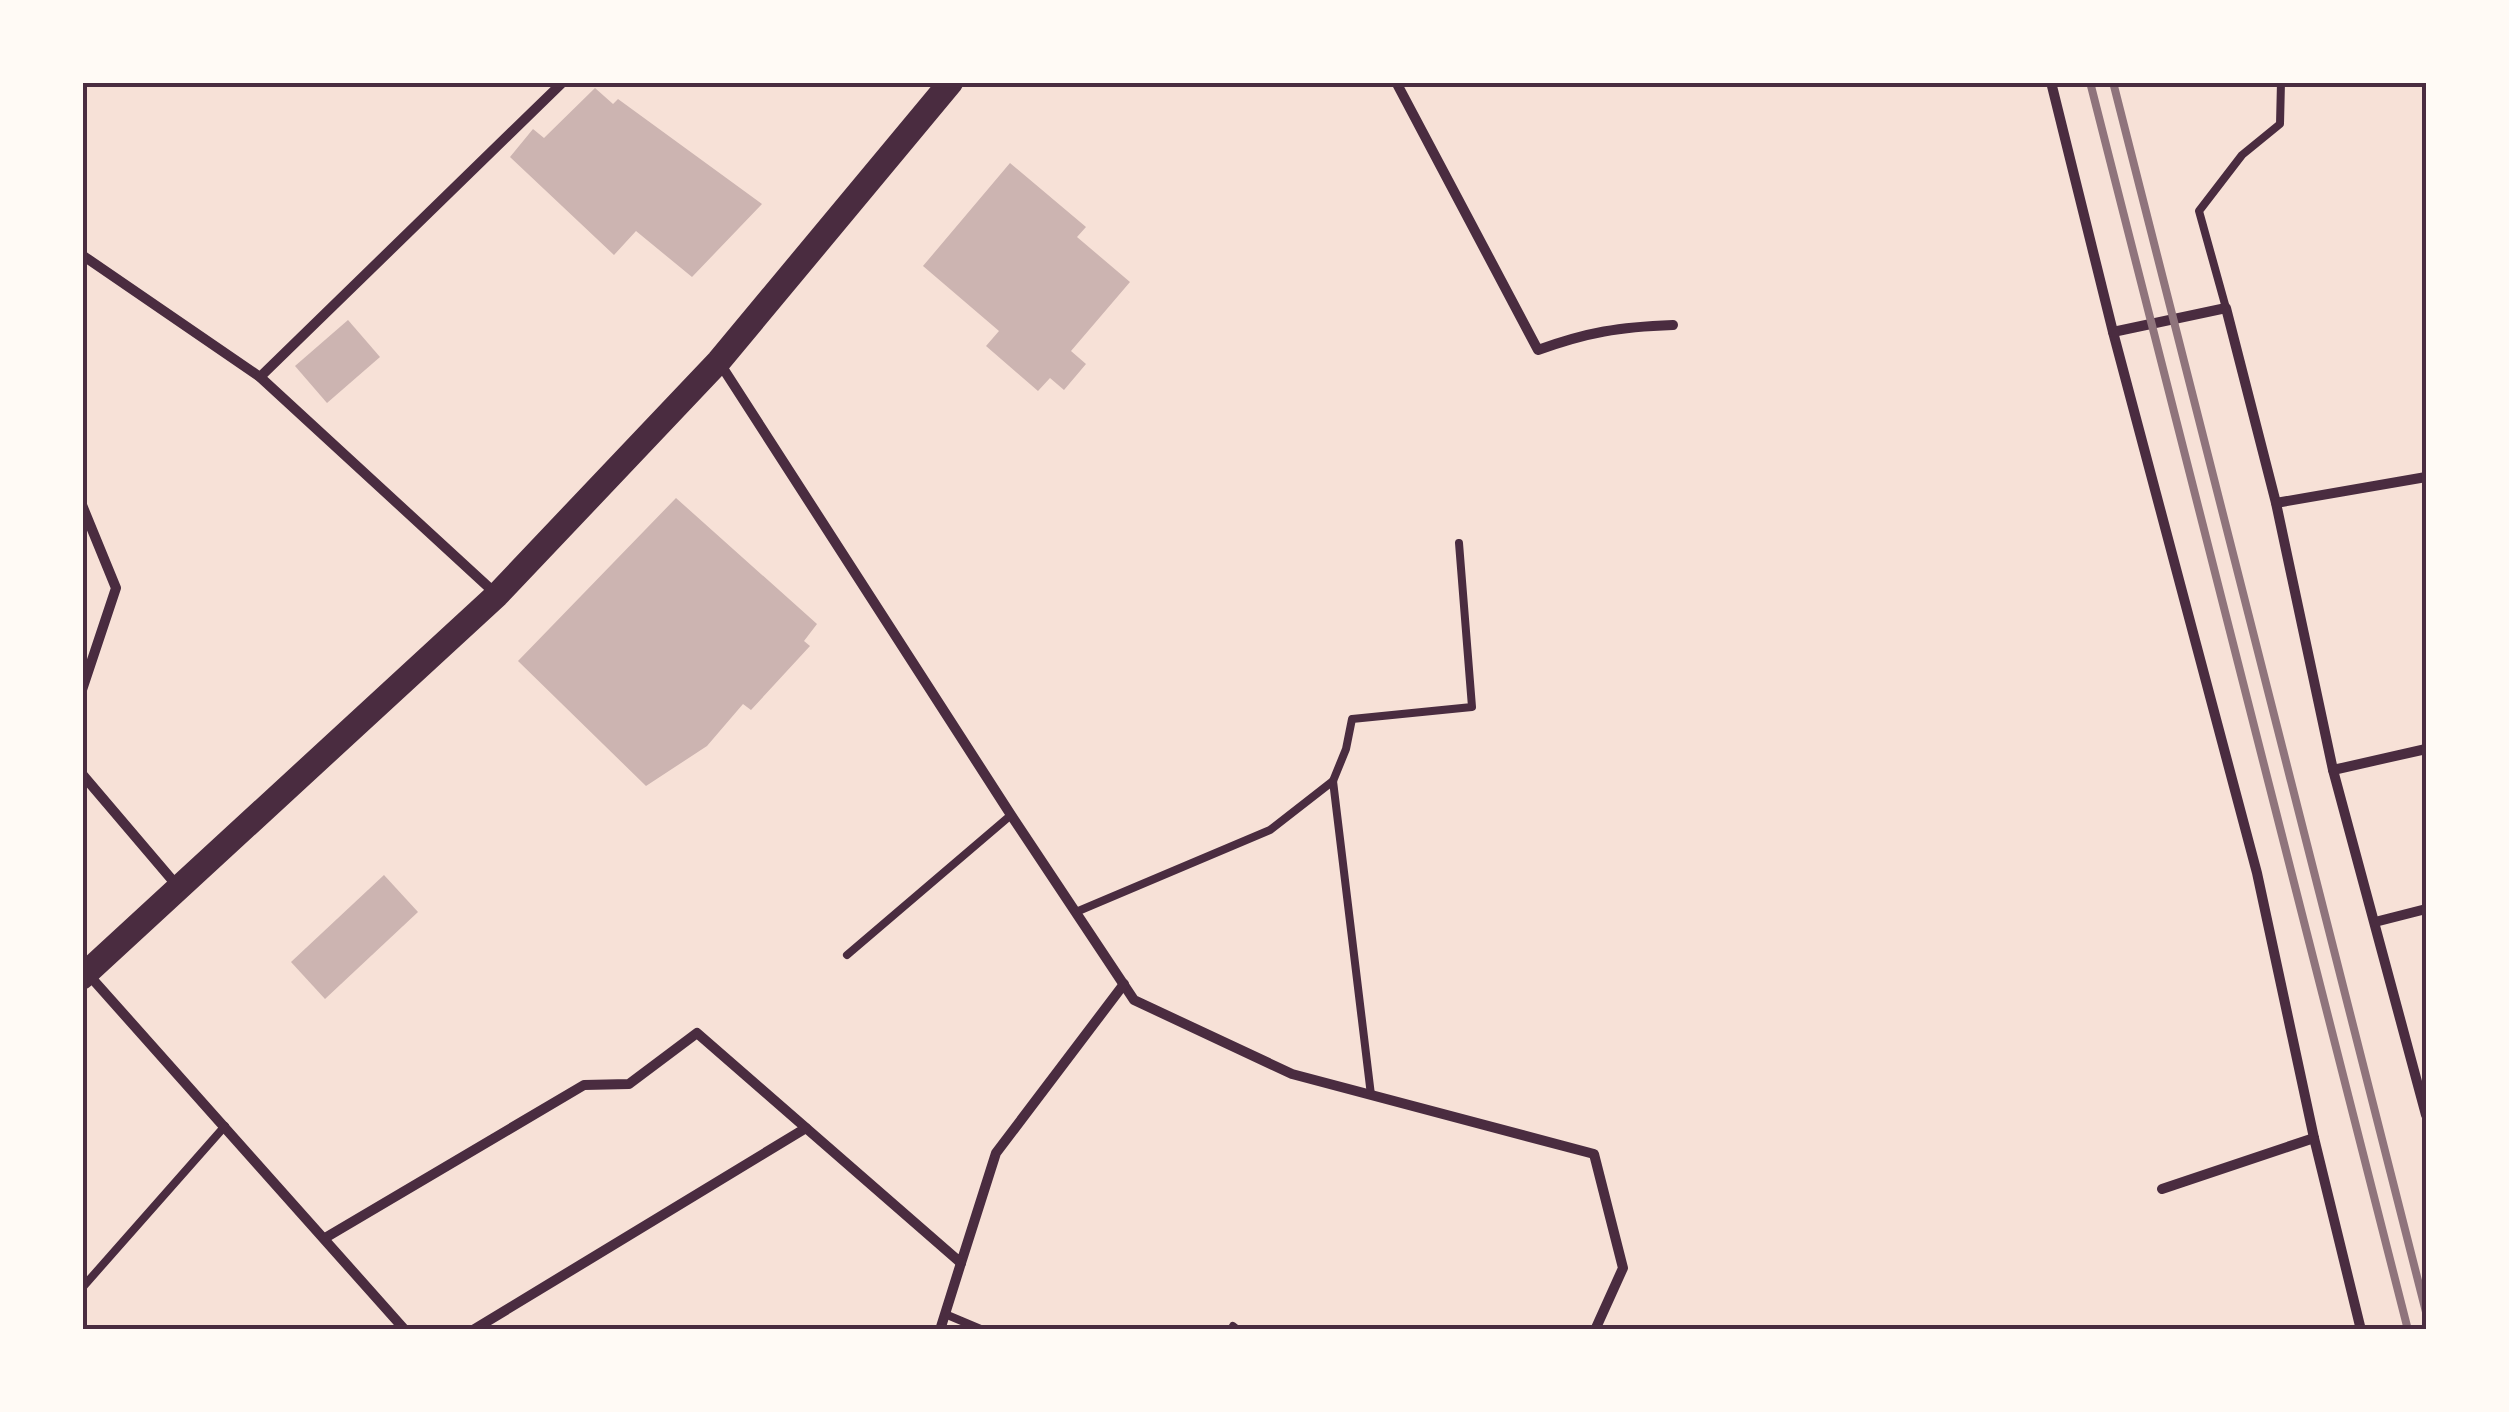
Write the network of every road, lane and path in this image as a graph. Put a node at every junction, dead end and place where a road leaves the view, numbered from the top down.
1 (562, 82) edge
2 (952, 82) edge
3 (1396, 82) edge
4 (2052, 82) edge
5 (2281, 82) edge
6 (82, 256) edge
7 (2226, 308) junction
8 (1673, 325) dead end
9 (2113, 332) junction
10 (719, 361) junction
11 (260, 377) junction
12 (2426, 477) edge
13 (2276, 503) junction
14 (82, 505) edge
15 (1459, 543) dead end
16 (497, 594) junction
17 (82, 690) edge
18 (2426, 749) edge
19 (2334, 770) junction
20 (82, 774) edge
21 (1332, 781) junction
22 (1011, 815) junction
23 (180, 889) junction
24 (2426, 909) edge
25 (1076, 912) junction
26 (2375, 922) junction
27 (847, 956) dead end
28 (85, 975) edge
29 (1124, 984) junction
30 (1370, 1095) junction
31 (2426, 1116) edge
32 (225, 1126) junction
33 (806, 1128) junction
34 (2314, 1138) junction
35 (2162, 1189) dead end
36 (325, 1238) junction
37 (961, 1263) junction
38 (82, 1288) edge
39 (945, 1314) junction
40 (405, 1330) edge
41 (473, 1330) edge
42 (940, 1330) edge
43 (983, 1330) edge
44 (1595, 1330) edge
45 (2361, 1330) edge

1 - 11 street
2 - 10 main road
3 - 8 street
4 - 9 street
5 - 7 lane
6 - 11 street
7 - 9 street
7 - 13 street
9 - 34 street
10 - 16 main road
10 - 22 street
11 - 16 street
12 - 13 street
13 - 19 street
14 - 17 street
15 - 21 lane
16 - 23 main road
18 - 19 street
19 - 26 street
20 - 23 street
21 - 25 lane
21 - 30 lane
22 - 25 street
22 - 27 lane
23 - 28 main road
24 - 26 street
25 - 29 street
26 - 31 street
28 - 32 street
29 - 30 street
29 - 37 street
30 - 44 street
32 - 36 street
32 - 38 lane
33 - 36 street
33 - 37 street
33 - 41 street
34 - 35 street
34 - 45 street
36 - 40 street
37 - 39 street
39 - 42 street
39 - 43 lane

